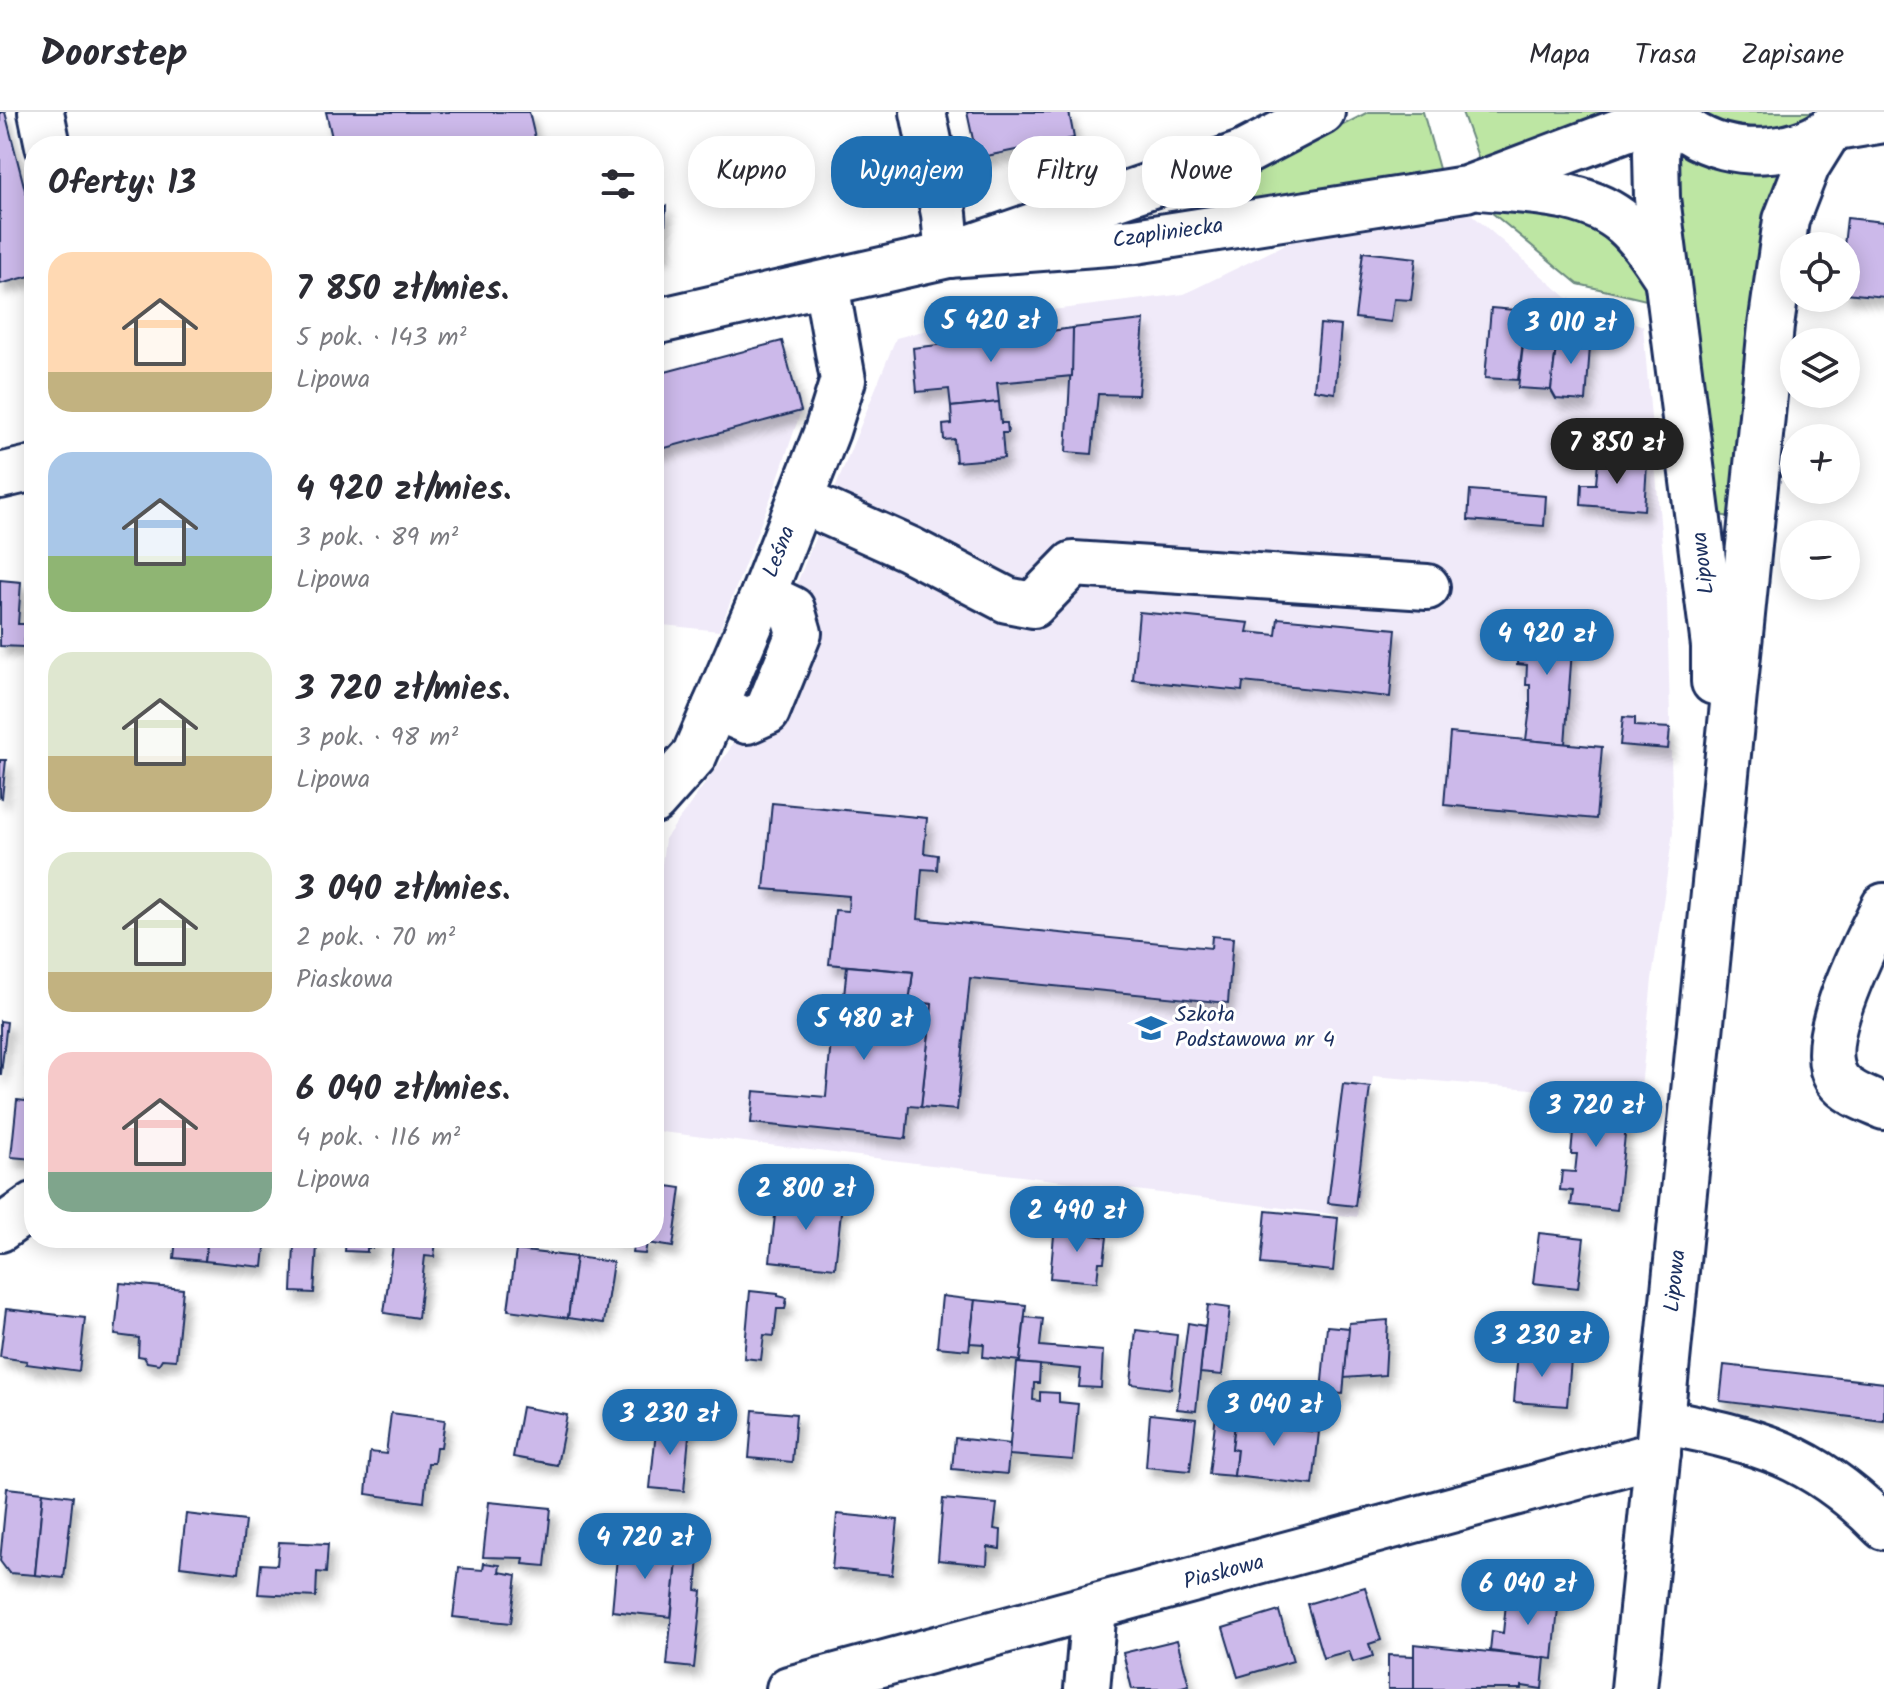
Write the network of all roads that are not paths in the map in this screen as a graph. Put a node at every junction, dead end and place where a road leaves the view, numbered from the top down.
1 (41, 112) edge
2 (923, 112) edge
3 (1322, 112) edge
4 (1662, 112) edge
5 (1839, 120) edge
6 (1884, 120) edge
7 (46, 136) edge
8 (1478, 186) junction
9 (948, 255) junction
10 (1668, 280) junction
11 (826, 284) junction
12 (664, 320) edge
13 (24, 470) edge
14 (0, 476) edge
15 (800, 500) junction
16 (1427, 587) dead end
17 (664, 790) edge
18 (1716, 872) junction
19 (1884, 906) edge
20 (1884, 1107) edge
21 (24, 1212) edge
22 (0, 1229) edge
23 (1660, 1438) junction
24 (1884, 1527) edge
25 (1094, 1608) junction
26 (789, 1689) edge
27 (1087, 1689) edge
28 (1634, 1689) edge

1 - 7 street
2 - 9 street
3 - 9 street, Czapliniecka
4 - 5 street
4 - 8 street, Czapliniecka
4 - 10 street, Lipowa
5 - 6 street
5 - 18 street, Lipowa
8 - 9 street, Czapliniecka
8 - 10 street
9 - 11 street, Czapliniecka
10 - 18 street, Lipowa
11 - 12 street, Czapliniecka
11 - 15 street, Leśna
13 - 14 street
15 - 16 street
15 - 17 street, Leśna
18 - 23 street, Lipowa
19 - 20 street
21 - 22 street
23 - 24 street
23 - 25 street, Piaskowa
23 - 28 street, Lipowa
25 - 26 street, Piaskowa
25 - 27 street

